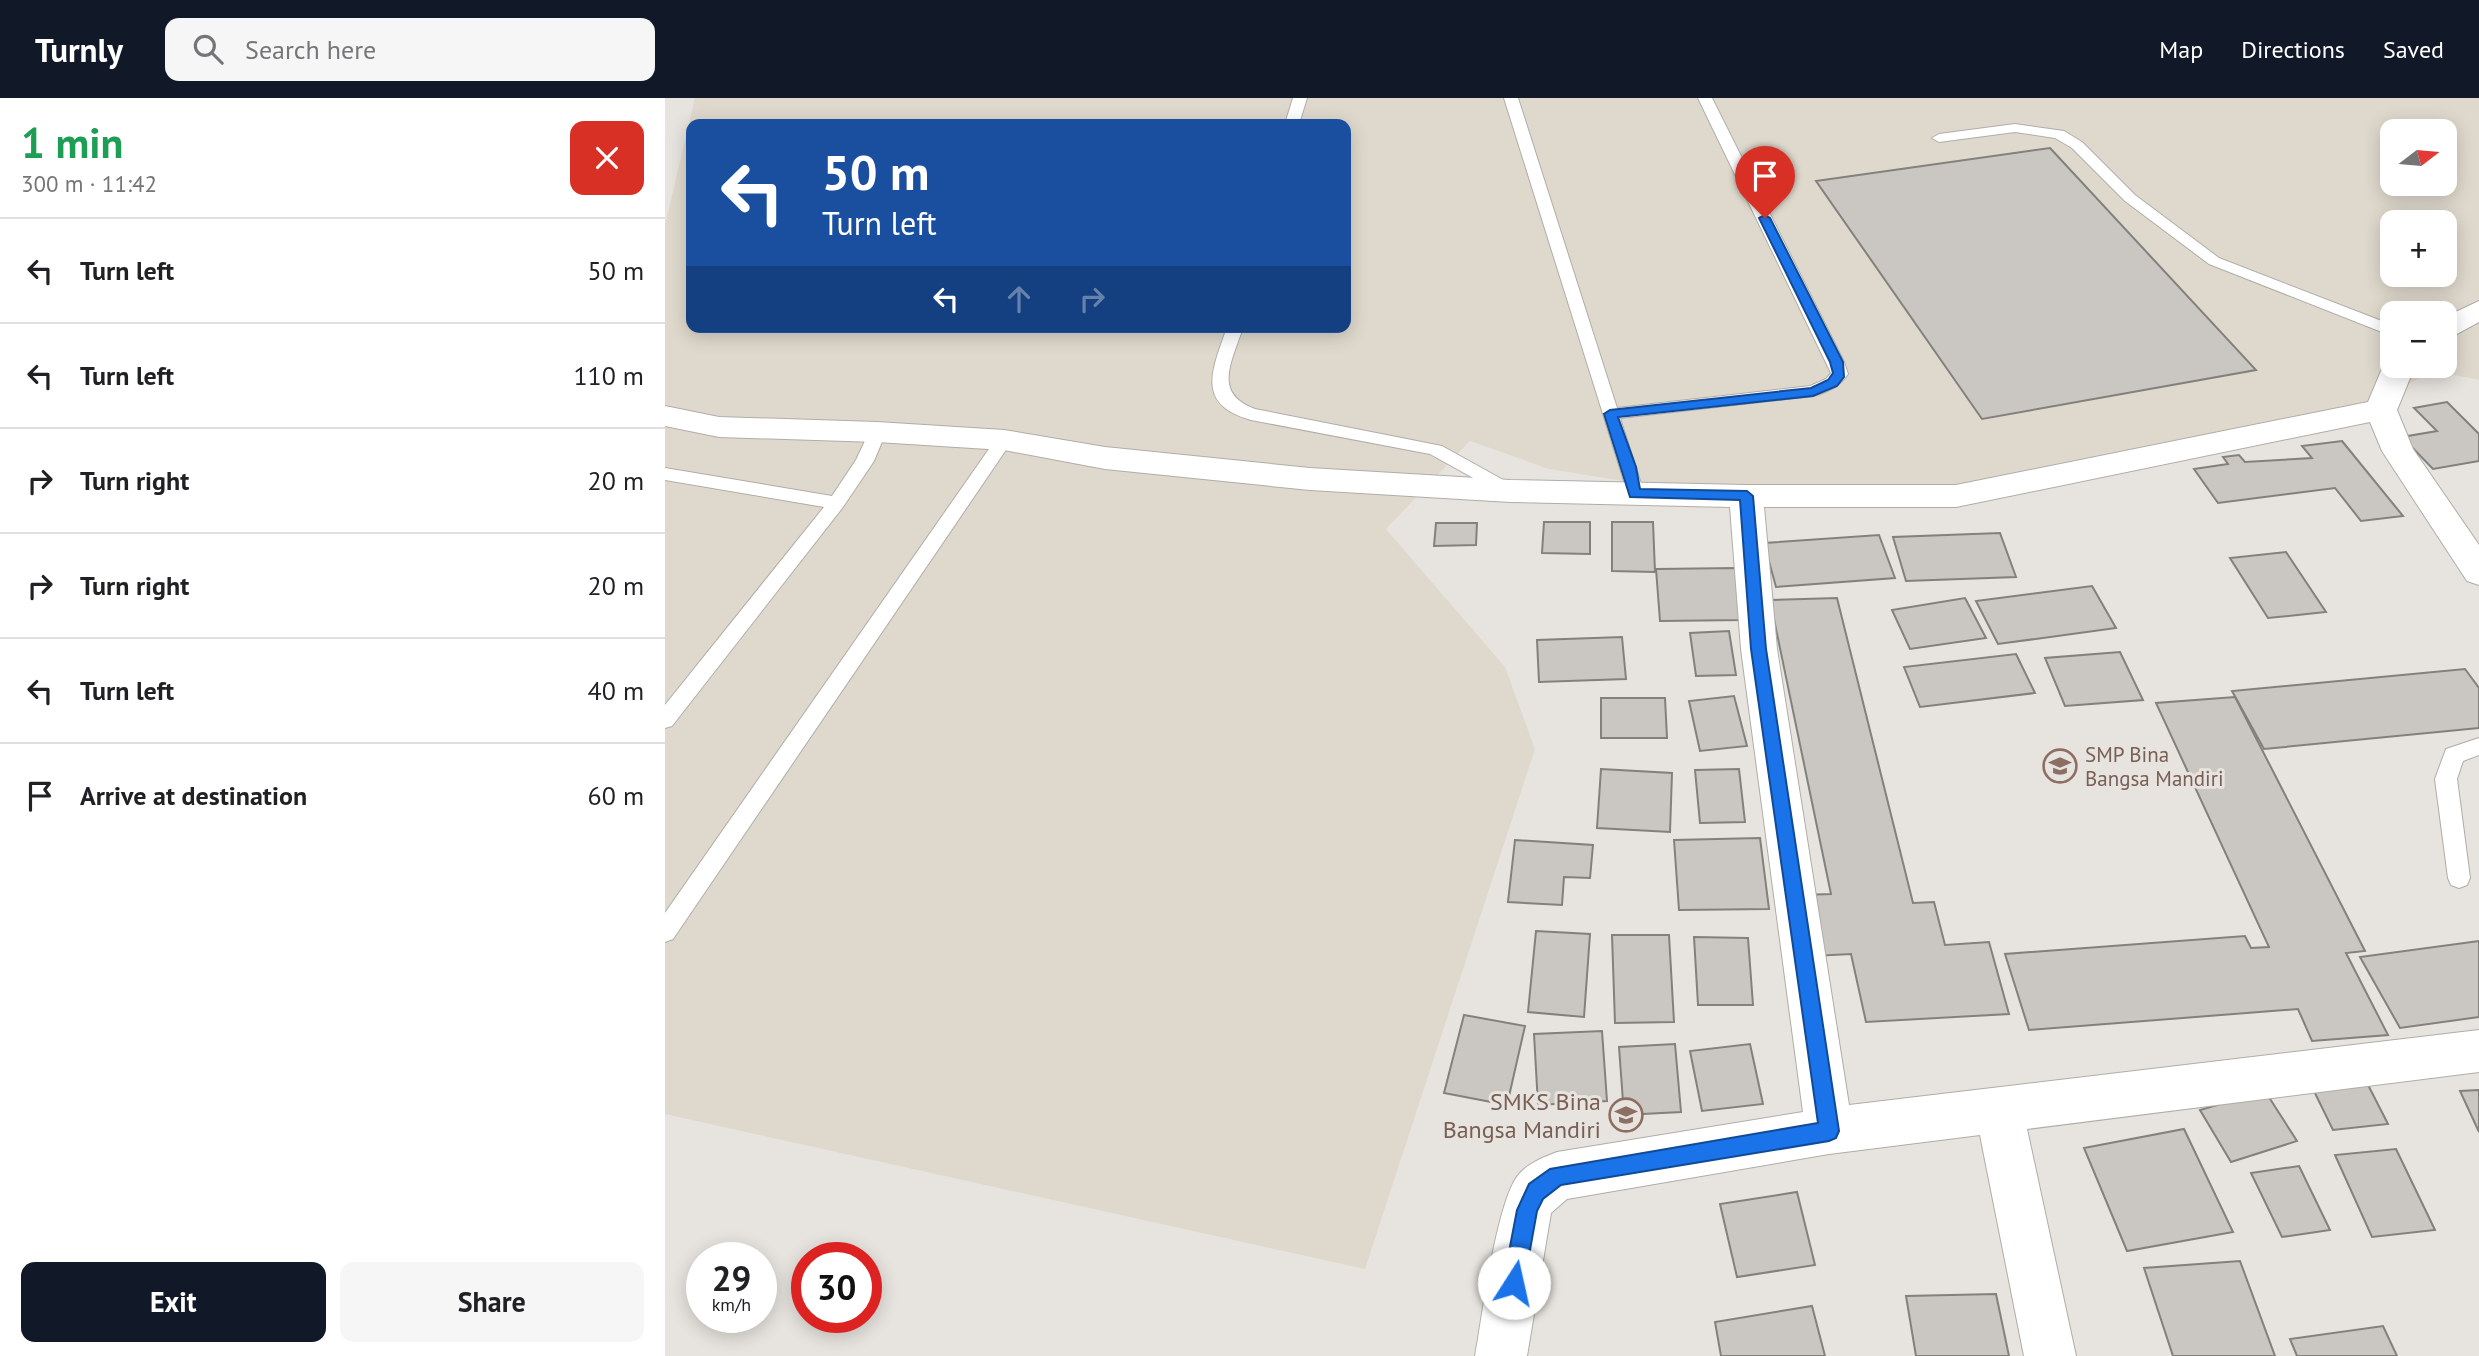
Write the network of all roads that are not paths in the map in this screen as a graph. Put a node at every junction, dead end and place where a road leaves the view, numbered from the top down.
1 (1300, 98) edge
2 (1511, 98) edge
3 (1705, 98) edge
4 (1294, 119) edge
5 (1939, 138) dead end
6 (2479, 310) edge
7 (2457, 323) edge
8 (2380, 326) edge
9 (1233, 333) edge
10 (2393, 378) edge
11 (2381, 410) junction
12 (1610, 414) junction
13 (665, 416) edge
14 (877, 432) junction
15 (1005, 440) junction
16 (665, 474) edge
17 (1510, 491) junction
18 (1635, 494) junction
19 (1747, 496) junction
20 (837, 503) junction
21 (2479, 572) edge
22 (665, 720) edge
23 (2479, 746) edge
24 (2459, 878) dead end
25 (665, 932) edge
26 (2479, 1051) edge
27 (1999, 1110) junction
28 (1829, 1131) junction
29 (1501, 1356) edge
30 (2050, 1356) edge

1 - 4 lane
2 - 12 lane
3 - 12 lane
5 - 8 lane
6 - 7 street
9 - 17 lane
10 - 11 street
11 - 19 street
11 - 21 street
12 - 18 lane
13 - 14 street
14 - 15 street
14 - 20 lane
15 - 17 street
15 - 25 lane
16 - 20 lane
17 - 18 street
18 - 19 street
19 - 28 street
20 - 22 lane
23 - 24 lane
26 - 27 street
27 - 28 street
27 - 30 street
28 - 29 street

